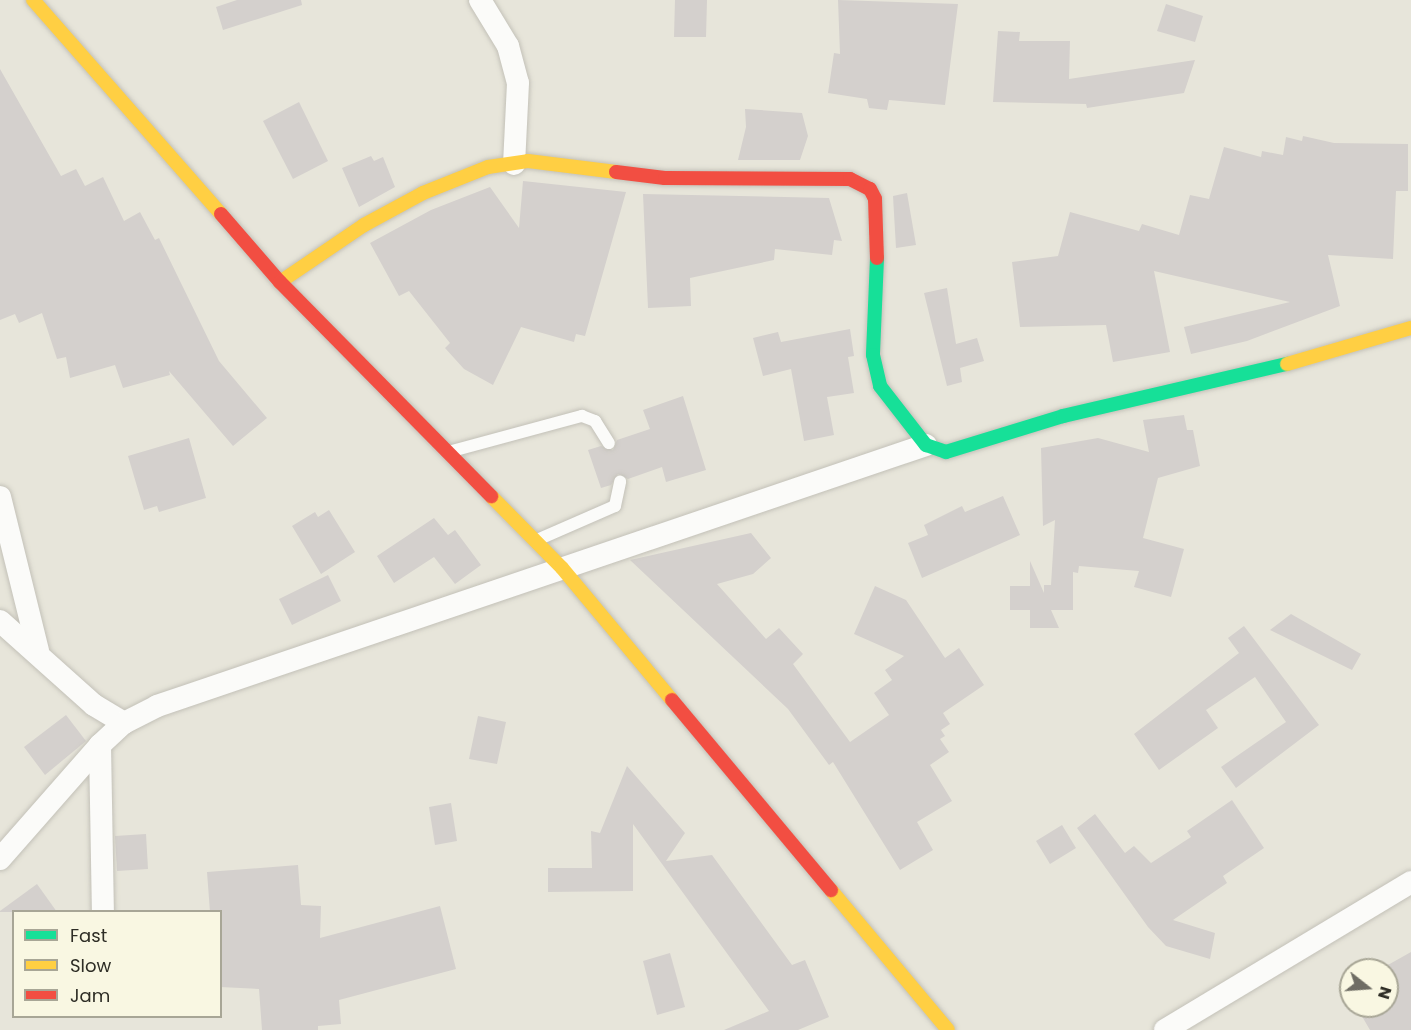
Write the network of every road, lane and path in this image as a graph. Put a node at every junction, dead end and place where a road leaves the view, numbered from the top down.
1 (33, 0) edge
2 (480, 0) edge
3 (514, 164) junction
4 (280, 282) junction
5 (1411, 328) edge
6 (609, 443) dead end
7 (926, 445) junction
8 (448, 452) junction
9 (620, 482) dead end
10 (0, 497) edge
11 (535, 540) junction
12 (562, 568) junction
13 (0, 621) edge
14 (38, 651) junction
15 (124, 723) junction
16 (100, 745) junction
17 (0, 859) edge
18 (1411, 882) edge
19 (103, 910) edge
20 (1190, 1023) edge
21 (948, 1030) edge
22 (1165, 1030) edge

1 - 4 street
2 - 3 street
3 - 4 street
3 - 7 street
4 - 8 street
5 - 7 street
6 - 8 lane
7 - 12 street
8 - 11 street
9 - 11 lane
10 - 14 street
11 - 12 street
12 - 15 street
12 - 21 street
13 - 14 street
14 - 15 street
15 - 16 street
16 - 17 street
16 - 19 street
18 - 20 street
20 - 22 street

